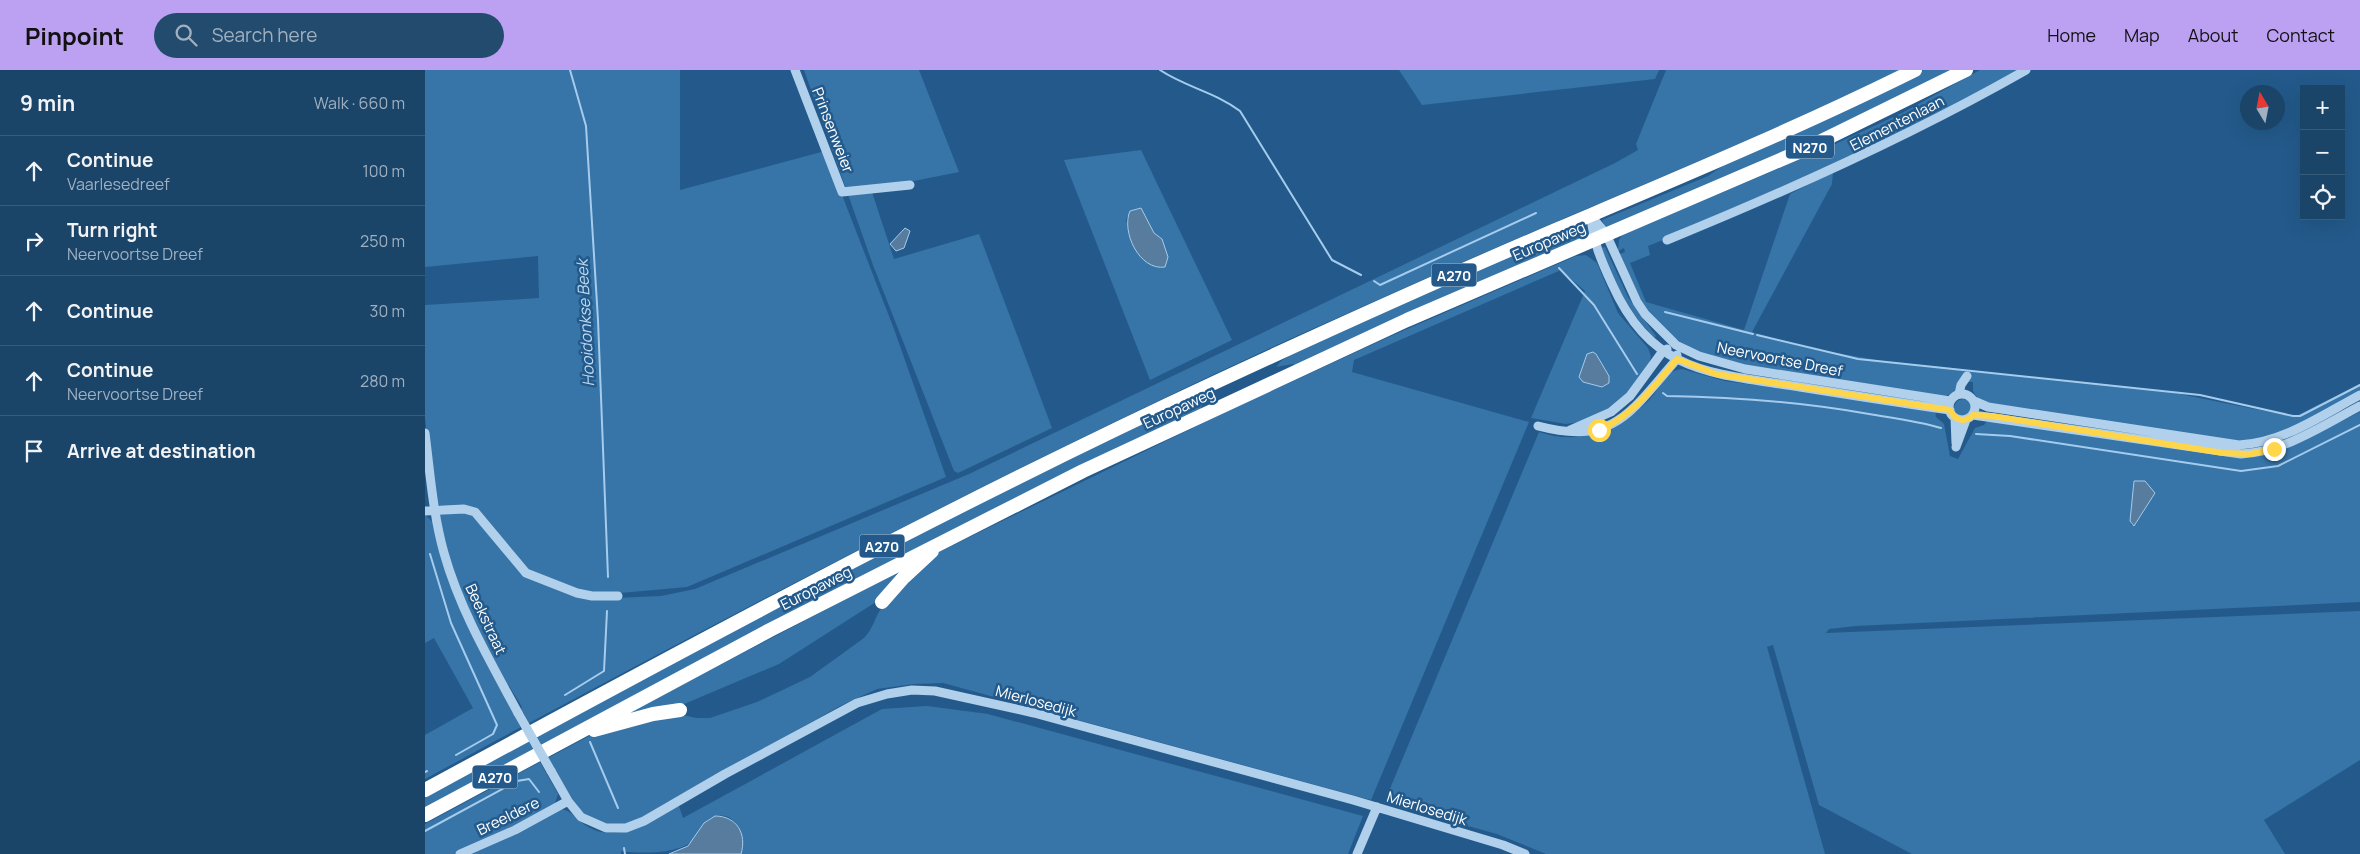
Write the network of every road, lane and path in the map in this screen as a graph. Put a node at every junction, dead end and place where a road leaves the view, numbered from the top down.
1 (795, 70) edge
2 (1915, 70) edge
3 (1966, 70) edge
4 (2026, 70) edge
5 (910, 185) dead end
6 (1591, 216) junction
7 (1606, 234) junction
8 (1593, 240) junction
9 (1667, 240) dead end
10 (1676, 345) junction
11 (1663, 351) junction
12 (1677, 359) junction
13 (2360, 395) edge
14 (1967, 397) junction
15 (1950, 406) junction
16 (2360, 406) edge
17 (1969, 417) junction
18 (1955, 418) junction
19 (1537, 426) dead end
20 (1568, 431) junction
21 (425, 433) edge
22 (430, 510) edge
23 (941, 542) junction
24 (618, 596) dead end
25 (883, 602) dead end
26 (680, 710) dead end
27 (565, 739) junction
28 (425, 790) edge
29 (568, 801) junction
30 (1377, 807) junction
31 (425, 815) edge
32 (460, 854) edge
33 (1357, 854) edge
34 (1525, 854) edge

1 - 5 street, Prinsenweier
2 - 6 highway, Europaweg / N270
3 - 7 highway, Europaweg / N270
4 - 9 street, Elementenlaan
6 - 7 street, Neervoortse Dreef
6 - 8 street, Neervoortse Dreef
6 - 28 highway, Europaweg / A270
7 - 8 highway, Europaweg / N270
7 - 10 street, Neervoortse Dreef
8 - 11 street, Neervoortse Dreef
8 - 23 highway, Europaweg / A270
10 - 11 street
10 - 12 street
10 - 15 street, Neervoortse Dreef
11 - 12 street, Neervoortse Dreef
11 - 20 street
12 - 15 street, Neervoortse Dreef
12 - 20 street
13 - 14 street
14 - 15 street
14 - 17 street
15 - 18 street
16 - 17 street
17 - 18 street
17 - 18 street
19 - 20 street
21 - 22 street, Beekstraat
22 - 24 street
22 - 29 street, Beekstraat, bridge
23 - 25 highway, A270
23 - 27 highway, Europaweg / A270
26 - 27 highway, A270
27 - 31 highway, Europaweg / A270
29 - 30 street, Mierlosedijk
29 - 32 street, Breeldere
30 - 33 street
30 - 34 street, Mierlosedijk

